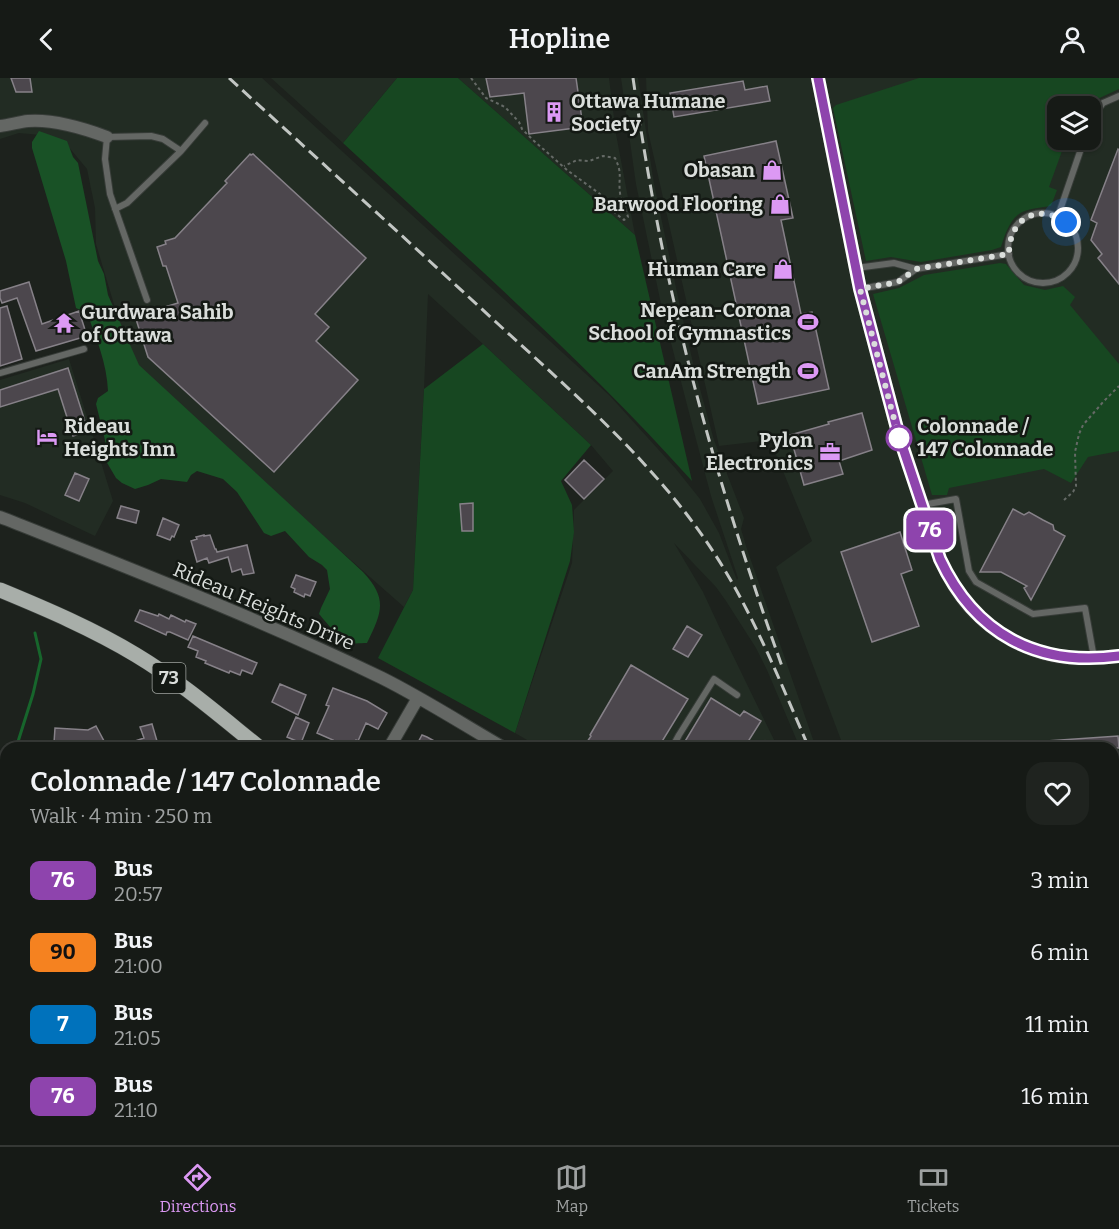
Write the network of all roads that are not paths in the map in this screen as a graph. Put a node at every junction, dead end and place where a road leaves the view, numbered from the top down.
1 (818, 78) edge
2 (1119, 96) edge
3 (1101, 104) edge
4 (205, 123) dead end
5 (0, 126) edge
6 (107, 137) junction
7 (1081, 150) edge
8 (181, 151) junction
9 (115, 209) junction
10 (1058, 216) junction
11 (1009, 254) junction
12 (855, 268) junction
13 (916, 269) junction
14 (860, 289) junction
15 (147, 300) dead end
16 (84, 349) dead end
17 (0, 373) edge
18 (921, 505) junction
19 (0, 518) edge
20 (0, 590) edge
21 (1119, 656) edge
22 (1094, 658) junction
23 (737, 695) dead end
24 (418, 698) junction
25 (253, 742) edge
26 (392, 742) edge
27 (494, 742) edge
28 (675, 742) edge

1 - 12 street
2 - 3 lane
4 - 8 lane
5 - 6 street
6 - 8 lane
6 - 9 lane
7 - 10 lane
8 - 9 lane
9 - 15 lane
10 - 11 lane
10 - 11 lane
11 - 13 lane
12 - 13 lane
12 - 14 street
13 - 14 lane
14 - 18 street
16 - 17 lane
18 - 22 street
18 - 22 lane
19 - 24 street, Rideau Heights Drive
20 - 25 main road, 73
21 - 22 street
23 - 28 lane
24 - 26 street
24 - 27 street, Rideau Heights Drive

